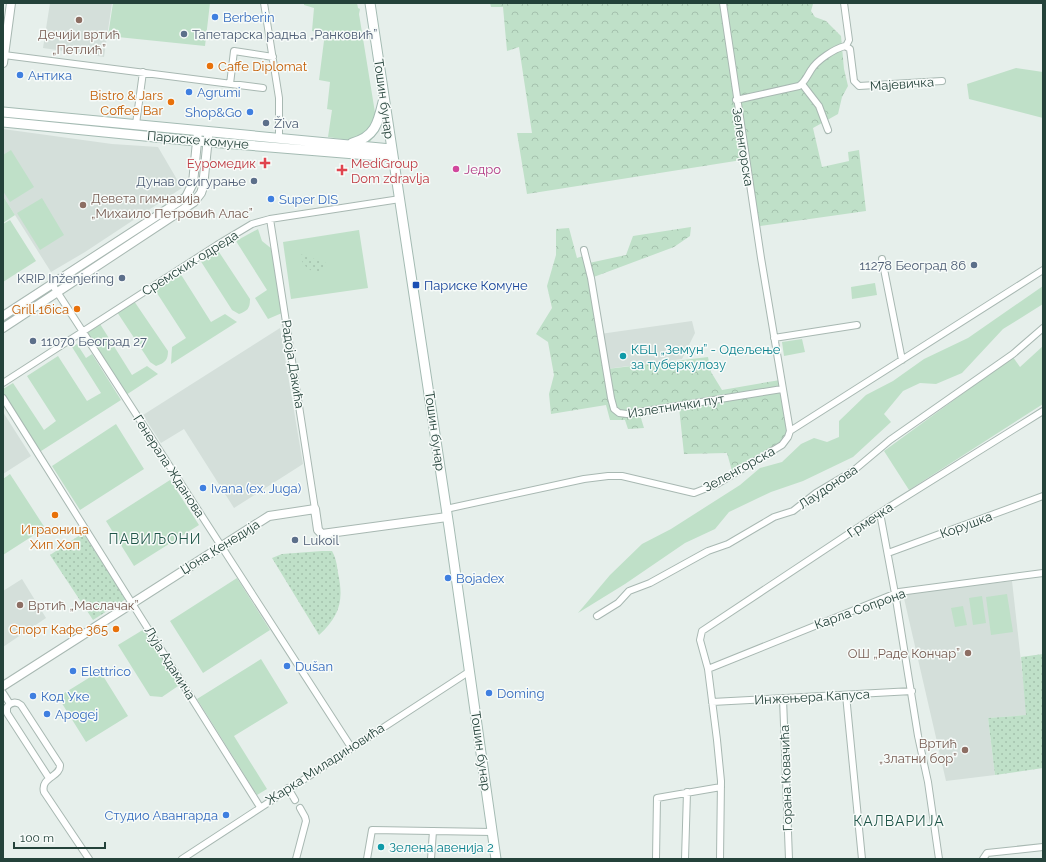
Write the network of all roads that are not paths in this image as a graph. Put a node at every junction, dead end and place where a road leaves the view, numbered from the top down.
1 (11, 3) edge
2 (264, 3) edge
3 (370, 3) edge
4 (723, 3) edge
5 (844, 3) edge
6 (6, 19) edge
7 (846, 46) junction
8 (273, 57) junction
9 (4, 59) edge
10 (143, 72) junction
11 (942, 81) dead end
12 (230, 84) junction
13 (802, 84) junction
14 (263, 88) dead end
15 (384, 98) junction
16 (736, 100) junction
17 (3, 112) edge
18 (3, 122) edge
19 (136, 124) junction
20 (828, 130) dead end
21 (198, 131) junction
22 (209, 132) junction
23 (279, 139) junction
24 (197, 141) junction
25 (208, 142) junction
26 (343, 144) junction
27 (392, 153) junction
28 (400, 200) junction
29 (270, 219) junction
30 (584, 250) dead end
31 (882, 259) dead end
32 (1043, 270) edge
33 (52, 284) junction
34 (58, 293) junction
35 (3, 316) edge
36 (857, 325) dead end
37 (3, 328) edge
38 (1043, 328) edge
39 (82, 332) junction
40 (774, 338) junction
41 (902, 360) junction
42 (3, 383) edge
43 (782, 389) junction
44 (3, 398) edge
45 (1043, 411) edge
46 (790, 430) junction
47 (1043, 496) edge
48 (315, 509) junction
49 (447, 513) junction
50 (880, 513) junction
51 (220, 546) junction
52 (888, 553) junction
53 (1043, 573) edge
54 (895, 593) junction
55 (132, 603) junction
56 (597, 616) dead end
57 (708, 668) junction
58 (470, 671) junction
59 (3, 686) edge
60 (912, 691) junction
61 (3, 693) edge
62 (846, 695) junction
63 (782, 698) junction
64 (712, 702) junction
65 (10, 704) junction
66 (351, 747) junction
67 (49, 778) junction
68 (721, 787) junction
69 (288, 788) junction
70 (686, 792) junction
71 (295, 800) dead end
72 (260, 807) junction
73 (300, 808) dead end
74 (432, 831) junction
75 (492, 832) junction
76 (1043, 847) edge
77 (89, 859) edge
78 (182, 859) edge
79 (296, 859) edge
80 (367, 859) edge
81 (431, 859) edge
82 (496, 859) edge
83 (656, 859) edge
84 (685, 859) edge
85 (720, 859) edge
86 (789, 859) edge
87 (862, 859) edge
88 (939, 859) edge
89 (983, 859) edge

1 - 6 street
2 - 8 street
3 - 15 main road, Тошин бунар
4 - 16 street, Зеленгорска
5 - 7 street, Мајевичка
6 - 9 street
7 - 11 street, Мајевичка
7 - 13 street
8 - 12 street
8 - 23 street
9 - 10 street
10 - 12 street
10 - 19 street, Париске комуне
12 - 14 street
13 - 16 street
13 - 20 street
15 - 26 main road
15 - 27 main road, Тошин бунар
16 - 40 street, Зеленгорска
17 - 19 main road, Париске комуне
18 - 24 main road, Париске комуне
19 - 21 main road, Париске комуне
21 - 22 main road, Париске комуне
21 - 24 street
22 - 23 main road, Париске комуне
22 - 25 street
23 - 26 main road, Париске комуне
24 - 25 main road, Париске комуне
24 - 33 street
25 - 27 main road, Париске комуне
25 - 34 street
26 - 27 main road, Париске комуне
27 - 28 main road, Тошин бунар
28 - 29 street, Сремских одреда
28 - 49 main road, Тошин бунар
29 - 39 street, Сремских одреда
29 - 48 street, Радоја Дакића
30 - 43 street, Излетнички пут
31 - 41 street
32 - 41 street
33 - 34 street, Генерала Жданова
33 - 35 street
34 - 37 street
34 - 39 street, Генерала Жданова
36 - 40 street
38 - 56 street, Лаудонова
39 - 42 street, Сремских одреда
39 - 51 street, Генерала Жданова
40 - 43 street, Зеленгорска
41 - 46 street
43 - 46 street, Зеленгорска
44 - 55 street, Луја Адамича
45 - 50 street, Грмечка
46 - 49 street, Зеленгорска
47 - 52 street, Корушка
48 - 49 street
48 - 51 street, Џона Кенедија
49 - 58 main road, Тошин бунар
50 - 52 street
50 - 57 street, Грмечка
51 - 55 street, Џона Кенедија
51 - 66 street, Генерала Жданова
52 - 54 street
53 - 54 street, Карла Сопрона
54 - 57 street, Карла Сопрона
54 - 60 street
55 - 59 street, Џона Кенедија
55 - 72 street, Луја Адамича
57 - 64 street
58 - 66 street, Жарка Миладиновића
58 - 75 main road, Тошин бунар
60 - 62 street, Инжењера Капуса
60 - 88 street
61 - 65 street
62 - 63 street, Инжењера Капуса
62 - 87 street
63 - 64 street, Инжењера Капуса
63 - 86 street, Горана Ковачића
64 - 68 street
65 - 67 street
65 - 67 street
66 - 69 street, Жарка Миладиновића
67 - 77 street
68 - 70 street
68 - 85 street
69 - 71 street
69 - 72 street, Жарка Миладиновића
70 - 83 street
70 - 84 street
72 - 78 street, Жарка Миладиновића
73 - 79 street
74 - 75 street
74 - 80 street
74 - 81 street
75 - 82 main road, Тошин бунар
76 - 89 street

